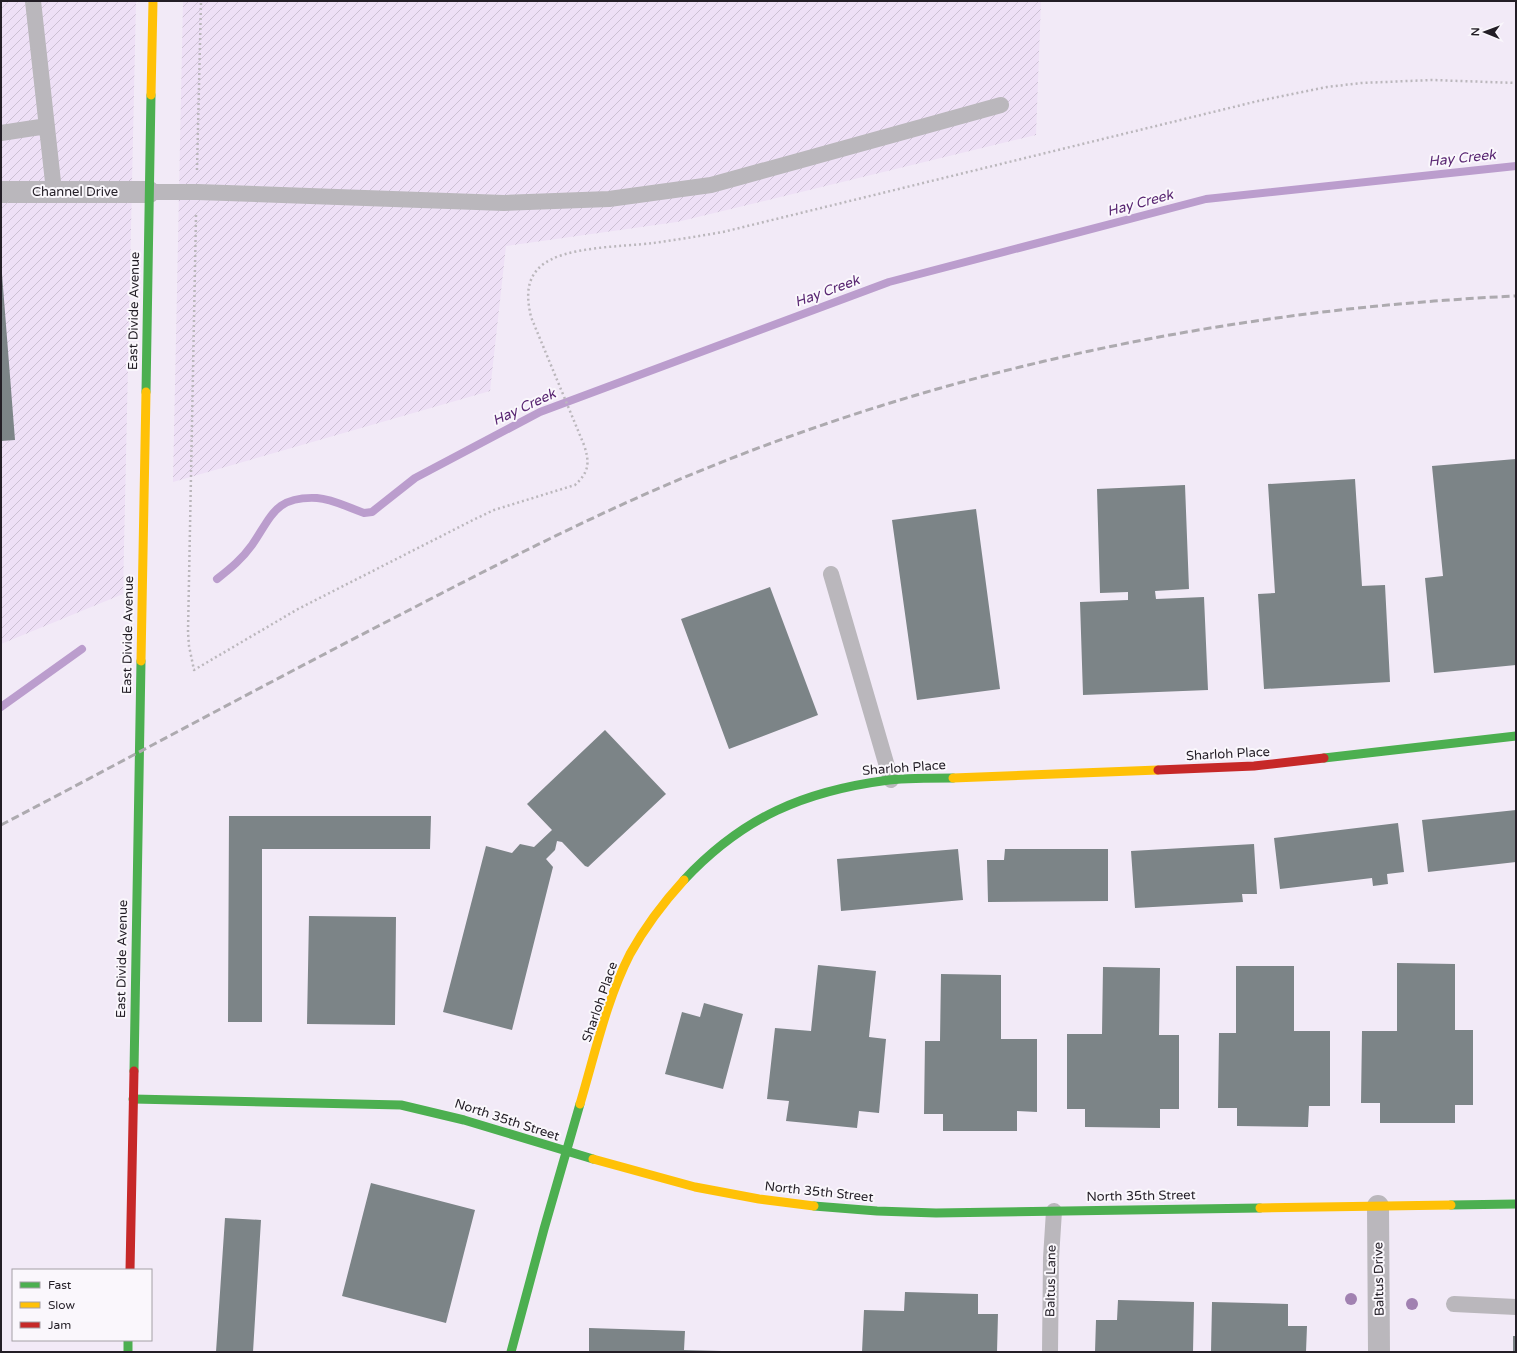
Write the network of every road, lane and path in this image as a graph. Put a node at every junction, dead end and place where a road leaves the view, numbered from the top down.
1 (33, 1) edge
2 (153, 1) edge
3 (200, 1) edge
4 (1516, 83) edge
5 (1001, 105) dead end
6 (47, 126) junction
7 (1, 133) edge
8 (54, 191) junction
9 (1, 192) edge
10 (149, 192) junction
11 (196, 192) junction
12 (831, 574) dead end
13 (1516, 736) edge
14 (892, 780) junction
15 (133, 1099) junction
16 (566, 1152) junction
17 (1516, 1204) edge
18 (1378, 1206) junction
19 (1054, 1211) junction
20 (130, 1269) edge
21 (1454, 1304) dead end
22 (1516, 1307) edge
23 (128, 1341) edge
24 (128, 1352) edge
25 (511, 1352) edge
26 (1050, 1352) edge
27 (1380, 1352) edge

1 - 6 lane
2 - 10 street, East Divide Avenue
3 - 11 path
4 - 11 path
5 - 11 lane
6 - 7 lane
6 - 8 lane
8 - 9 street, Channel Drive
8 - 10 street, Channel Drive
10 - 11 lane
10 - 15 street, East Divide Avenue
12 - 14 lane
13 - 14 street, Sharloh Place
14 - 16 street, Sharloh Place
15 - 16 street, North 35th Street
15 - 20 street, East Divide Avenue
16 - 19 street, North 35th Street
16 - 25 street, Sharloh Place
17 - 18 street, North 35th Street
18 - 19 street, North 35th Street
18 - 27 street, Baltus Drive
19 - 26 lane, Baltus Lane
21 - 22 lane
23 - 24 street

